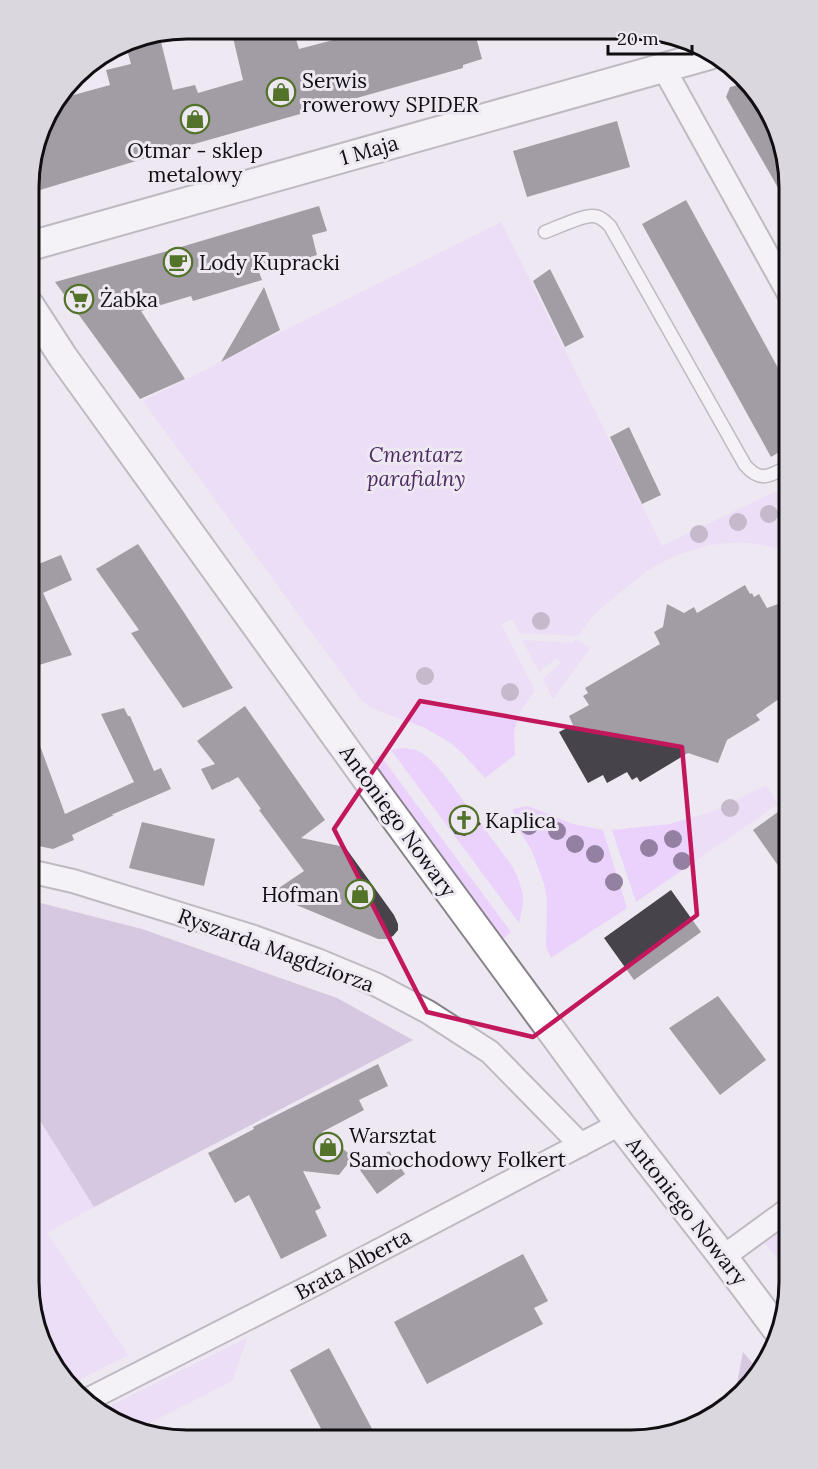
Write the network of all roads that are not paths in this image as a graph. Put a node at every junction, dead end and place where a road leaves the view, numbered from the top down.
1 (700, 56) edge
2 (663, 67) junction
3 (545, 232) dead end
4 (39, 243) edge
5 (779, 276) edge
6 (39, 320) edge
7 (779, 471) edge
8 (39, 873) edge
9 (620, 1124) junction
10 (580, 1145) junction
11 (779, 1216) edge
12 (723, 1257) junction
13 (773, 1324) edge
14 (94, 1397) edge

1 - 2 street, 1 Maja
2 - 4 street, 1 Maja
2 - 5 street
3 - 7 lane
6 - 9 street, Antoniego Nowary
8 - 10 street, Ryszarda Magdziorza
9 - 10 street, Brata Alberta
9 - 12 street, Antoniego Nowary
10 - 14 street, Brata Alberta
11 - 12 street
12 - 13 street, Antoniego Nowary

